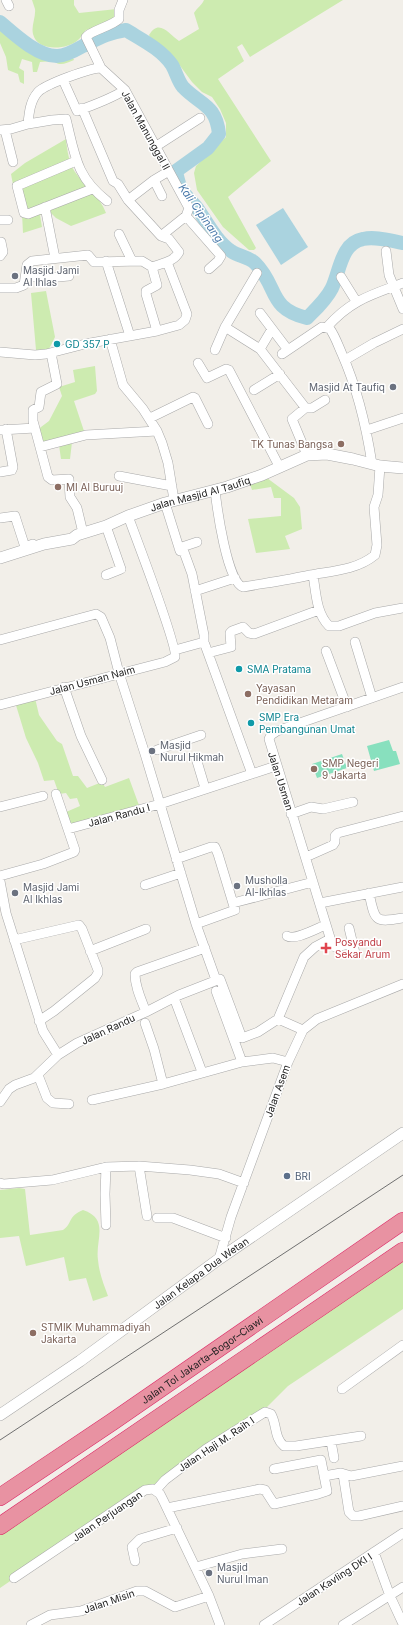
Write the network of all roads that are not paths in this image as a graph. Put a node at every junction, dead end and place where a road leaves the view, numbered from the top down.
1 (123, 0) edge
2 (102, 68) junction
3 (63, 80) junction
4 (125, 90) junction
5 (82, 108) junction
6 (200, 118) dead end
7 (28, 124) junction
8 (2, 130) edge
9 (155, 147) junction
10 (76, 161) junction
11 (13, 162) dead end
12 (169, 171) junction
13 (154, 180) junction
14 (92, 189) junction
15 (162, 196) dead end
16 (128, 200) junction
17 (107, 201) dead end
18 (45, 207) junction
19 (186, 216) junction
20 (119, 234) dead end
21 (161, 236) junction
22 (1, 242) edge
23 (386, 251) dead end
24 (0, 256) edge
25 (55, 258) junction
26 (106, 261) junction
27 (132, 261) junction
28 (167, 262) junction
29 (152, 267) junction
30 (209, 269) dead end
31 (257, 273) dead end
32 (27, 276) junction
33 (69, 276) dead end
34 (341, 277) dead end
35 (403, 283) edge
36 (393, 286) junction
37 (0, 288) edge
38 (356, 301) junction
39 (403, 309) edge
40 (260, 313) dead end
41 (225, 327) junction
42 (327, 327) junction
43 (272, 329) junction
44 (403, 329) edge
45 (157, 332) junction
46 (130, 336) junction
47 (110, 339) junction
48 (260, 349) junction
49 (215, 350) dead end
50 (0, 352) edge
51 (51, 353) junction
52 (345, 360) junction
53 (198, 362) dead end
54 (280, 374) junction
55 (254, 390) dead end
56 (325, 400) dead end
57 (304, 408) junction
58 (150, 418) junction
59 (403, 418) edge
60 (208, 424) dead end
61 (35, 428) junction
62 (3, 430) edge
63 (367, 430) junction
64 (157, 431) junction
65 (40, 447) junction
66 (307, 455) junction
67 (376, 465) junction
68 (279, 466) junction
69 (403, 468) edge
70 (0, 472) edge
71 (119, 476) dead end
72 (172, 486) junction
73 (215, 490) junction
74 (170, 501) junction
75 (128, 516) junction
76 (0, 518) edge
77 (106, 526) junction
78 (80, 534) junction
79 (197, 542) dead end
80 (179, 548) junction
81 (0, 558) edge
82 (106, 575) dead end
83 (312, 575) junction
84 (235, 578) junction
85 (194, 591) junction
86 (403, 608) edge
87 (319, 610) junction
88 (0, 640) edge
89 (204, 642) junction
90 (355, 642) dead end
91 (175, 650) junction
92 (326, 651) dead end
93 (208, 653) junction
94 (119, 673) junction
95 (64, 687) junction
96 (403, 687) edge
97 (372, 698) junction
98 (0, 704) edge
99 (347, 707) junction
100 (201, 735) dead end
101 (157, 750) dead end
102 (196, 758) dead end
103 (276, 766) junction
104 (252, 774) junction
105 (102, 780) dead end
106 (205, 788) junction
107 (56, 794) dead end
108 (43, 796) dead end
109 (353, 802) dead end
110 (160, 804) junction
111 (0, 808) edge
112 (291, 814) junction
113 (403, 816) edge
114 (68, 829) junction
115 (306, 856) junction
116 (176, 859) junction
117 (181, 872) junction
118 (0, 876) edge
119 (0, 881) edge
120 (313, 882) junction
121 (145, 885) dead end
122 (403, 887) edge
123 (369, 893) junction
124 (233, 903) junction
125 (320, 903) junction
126 (3, 914) edge
127 (403, 918) edge
128 (196, 924) junction
129 (326, 925) junction
130 (349, 928) dead end
131 (146, 929) dead end
132 (287, 936) dead end
133 (14, 940) junction
134 (331, 942) junction
135 (354, 943) junction
136 (205, 948) junction
137 (90, 951) junction
138 (355, 953) dead end
139 (216, 980) junction
140 (403, 984) edge
141 (216, 991) dead end
142 (176, 1003) dead end
143 (146, 1012) junction
144 (278, 1019) junction
145 (39, 1021) junction
146 (145, 1023) dead end
147 (303, 1030) junction
148 (58, 1055) junction
149 (242, 1062) junction
150 (288, 1062) junction
151 (202, 1072) junction
152 (38, 1075) junction
153 (163, 1084) junction
154 (92, 1100) dead end
155 (0, 1102) edge
156 (69, 1104) dead end
157 (403, 1133) edge
158 (139, 1166) junction
159 (106, 1167) junction
160 (244, 1183) junction
161 (0, 1184) edge
162 (403, 1221) edge
163 (106, 1225) dead end
164 (226, 1238) junction
165 (403, 1251) edge
166 (219, 1259) junction
167 (403, 1345) edge
168 (342, 1389) dead end
169 (0, 1415) edge
170 (361, 1436) dead end
171 (331, 1441) junction
172 (334, 1458) dead end
173 (403, 1466) edge
174 (274, 1469) dead end
175 (343, 1474) junction
176 (324, 1476) junction
177 (156, 1490) junction
178 (0, 1497) edge
179 (403, 1506) edge
180 (168, 1508) junction
181 (0, 1526) edge
182 (177, 1528) junction
183 (403, 1533) edge
184 (282, 1549) dead end
185 (374, 1552) junction
186 (135, 1562) dead end
187 (196, 1567) junction
188 (14, 1578) dead end
189 (403, 1587) edge
190 (209, 1596) junction
191 (390, 1596) junction
192 (354, 1621) edge
193 (403, 1624) edge
194 (31, 1625) edge
195 (220, 1625) edge
196 (264, 1625) edge
197 (343, 1625) edge

1 - 2 street, Jalan Manunggal II
2 - 3 street
2 - 4 street, Jalan Manunggal II
3 - 5 street
3 - 7 street
4 - 5 street
4 - 9 street, Jalan Manunggal II
5 - 16 street
6 - 9 street
7 - 8 street
7 - 10 street
8 - 11 street
9 - 12 street, Jalan Manunggal II
10 - 14 street
10 - 18 street
12 - 13 street
12 - 19 street, Jalan Manunggal II
13 - 15 street
13 - 16 street
14 - 17 street
14 - 18 street
16 - 21 street
18 - 25 street
19 - 21 street
19 - 30 street
20 - 27 street
21 - 28 street
22 - 24 street
23 - 36 street
25 - 26 street
25 - 32 street
26 - 27 street
26 - 46 street
27 - 29 street
28 - 29 street
28 - 45 street
29 - 45 street
31 - 41 street
32 - 33 street
32 - 37 street
34 - 38 street
35 - 36 street
36 - 38 street
36 - 39 street
38 - 42 street
40 - 43 street
41 - 48 street
41 - 49 street
42 - 43 street
42 - 52 street
43 - 48 street
44 - 52 street
45 - 46 street
46 - 47 street
47 - 51 street
47 - 58 street
48 - 54 street
50 - 51 street
51 - 61 street
52 - 63 street
53 - 68 street
54 - 55 street
54 - 57 street
56 - 57 street
57 - 66 street
58 - 60 street
58 - 64 street
59 - 63 street
61 - 62 street
61 - 65 street
62 - 70 street
63 - 67 street
64 - 65 street
64 - 72 street
65 - 78 street
66 - 67 street, Jalan Masjid Al Taufiq
66 - 68 street, Jalan Masjid Al Taufiq
67 - 69 street, Jalan Masjid Al Taufiq
67 - 83 street
68 - 73 street, Jalan Masjid Al Taufiq
71 - 72 street
72 - 74 street
73 - 74 street, Jalan Masjid Al Taufiq
73 - 84 street
74 - 75 street, Jalan Masjid Al Taufiq
74 - 80 street
75 - 77 street, Jalan Masjid Al Taufiq
75 - 91 street
76 - 78 street
77 - 78 street, Jalan Masjid Al Taufiq
77 - 82 street
78 - 81 street, Jalan Masjid Al Taufiq
79 - 80 street
80 - 85 street
83 - 84 street
83 - 87 street
84 - 85 street
85 - 89 street
86 - 87 street
87 - 93 street
88 - 94 street, Jalan Randu I
89 - 91 street, Jalan Usman Naim
89 - 93 street
90 - 97 street
91 - 94 street, Jalan Usman Naim
92 - 99 street
93 - 104 street
94 - 95 street, Jalan Usman Naim
94 - 110 street, Jalan Randu I
95 - 98 street, Jalan Usman Naim
95 - 105 street
96 - 97 street, Jalan Usman
97 - 99 street, Jalan Usman
99 - 103 street, Jalan Usman
100 - 101 street
102 - 106 street
103 - 104 street
103 - 112 street, Jalan Usman
104 - 106 street
106 - 110 street
107 - 114 street
108 - 111 street
109 - 112 street
110 - 114 street, Jalan Randu I
110 - 116 street
112 - 115 street, Jalan Usman
113 - 115 street
114 - 118 street
115 - 120 street, Jalan Usman
116 - 117 street
116 - 124 street
117 - 121 street
117 - 128 street
119 - 126 street
120 - 124 street
120 - 125 street, Jalan Usman
122 - 123 street
123 - 125 street
123 - 127 street
124 - 128 street
125 - 129 street, Jalan Usman
126 - 133 street
128 - 136 street
129 - 132 street
129 - 134 street, Jalan Usman
130 - 135 street
131 - 137 street
133 - 137 street
133 - 145 street
134 - 135 street
134 - 144 street
135 - 138 street
136 - 139 street
136 - 143 street, Jalan Randu
137 - 145 street
139 - 143 street
139 - 144 street
140 - 147 street
141 - 149 street
142 - 151 street
143 - 148 street, Jalan Randu
144 - 147 street
145 - 148 street
146 - 153 street
147 - 150 street, Jalan Asem
148 - 152 street, Jalan Randu
149 - 150 street
149 - 151 street
150 - 160 street, Jalan Asem
151 - 153 street
152 - 155 street, Jalan Randu
152 - 156 street
153 - 154 street
157 - 166 street, Jalan Kelapa Dua Wetan
158 - 159 street
158 - 160 street
158 - 164 street
159 - 161 street
159 - 163 street
160 - 164 street, Jalan Asem
162 - 178 highway, Jalan Tol Jakarta–Bogor–Ciawi
164 - 166 street, Jalan Asem
165 - 181 highway
166 - 169 street, Jalan Kelapa Dua Wetan
167 - 168 street
170 - 171 street, Jalan Haji M. Raih I
171 - 172 street
171 - 177 street, Jalan Haji M. Raih I
173 - 175 street
174 - 176 street
175 - 176 street
175 - 179 street
176 - 180 street
177 - 180 street, Jalan Perjuangan
177 - 188 street, Jalan Perjuangan
180 - 182 street, Jalan Perjuangan
182 - 186 street
182 - 187 street, Jalan Perjuangan
183 - 185 street, Jalan Kavling DKI I
184 - 187 street
185 - 191 street
185 - 196 street, Jalan Kavling DKI I
187 - 190 street, Jalan Perjuangan
189 - 191 street
190 - 194 street, Jalan Misin
190 - 195 street, Jalan Perjuangan
191 - 192 street
191 - 193 street
192 - 197 street

